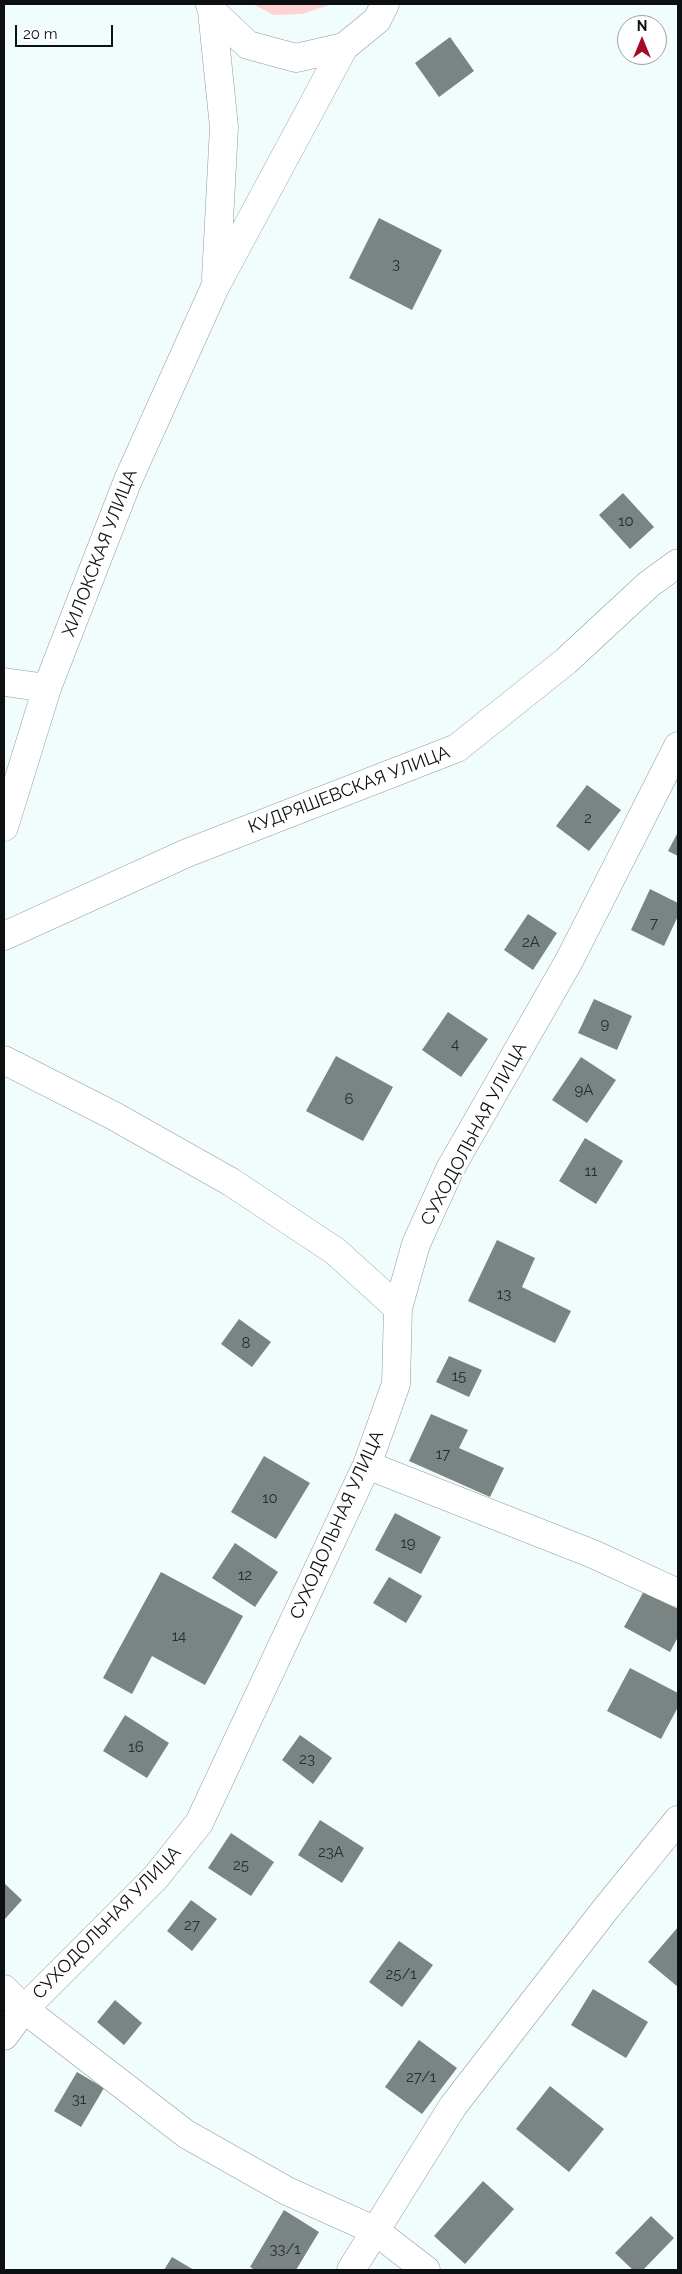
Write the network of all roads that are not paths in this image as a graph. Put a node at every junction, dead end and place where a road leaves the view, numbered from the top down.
1 (402, 4) edge
2 (211, 7) edge
3 (381, 12) edge
4 (344, 47) junction
5 (216, 288) junction
6 (678, 563) edge
7 (4, 682) edge
8 (47, 688) junction
9 (678, 746) edge
10 (4, 827) edge
11 (4, 936) edge
12 (4, 1060) edge
13 (398, 1308) junction
14 (367, 1465) junction
15 (678, 1593) edge
16 (678, 1820) edge
17 (4, 1989) edge
18 (24, 2009) junction
19 (4, 2036) edge
20 (374, 2230) junction
21 (351, 2270) edge
22 (426, 2270) edge

1 - 3 street
2 - 4 street
2 - 5 street
3 - 4 street
4 - 5 street, ХИЛОКСКАЯ УЛИЦА
5 - 8 street, ХИЛОКСКАЯ УЛИЦА
6 - 11 street, КУДРЯШЕВСКАЯ УЛИЦА
7 - 8 street
8 - 10 street, ХИЛОКСКАЯ УЛИЦА
9 - 13 street, СУХОДОЛЬНАЯ УЛИЦА
12 - 13 street
13 - 14 street, СУХОДОЛЬНАЯ УЛИЦА
14 - 15 street
14 - 18 street, СУХОДОЛЬНАЯ УЛИЦА
16 - 20 street
17 - 18 street
18 - 19 street, СУХОДОЛЬНАЯ УЛИЦА
18 - 20 street
20 - 21 street
20 - 22 street

